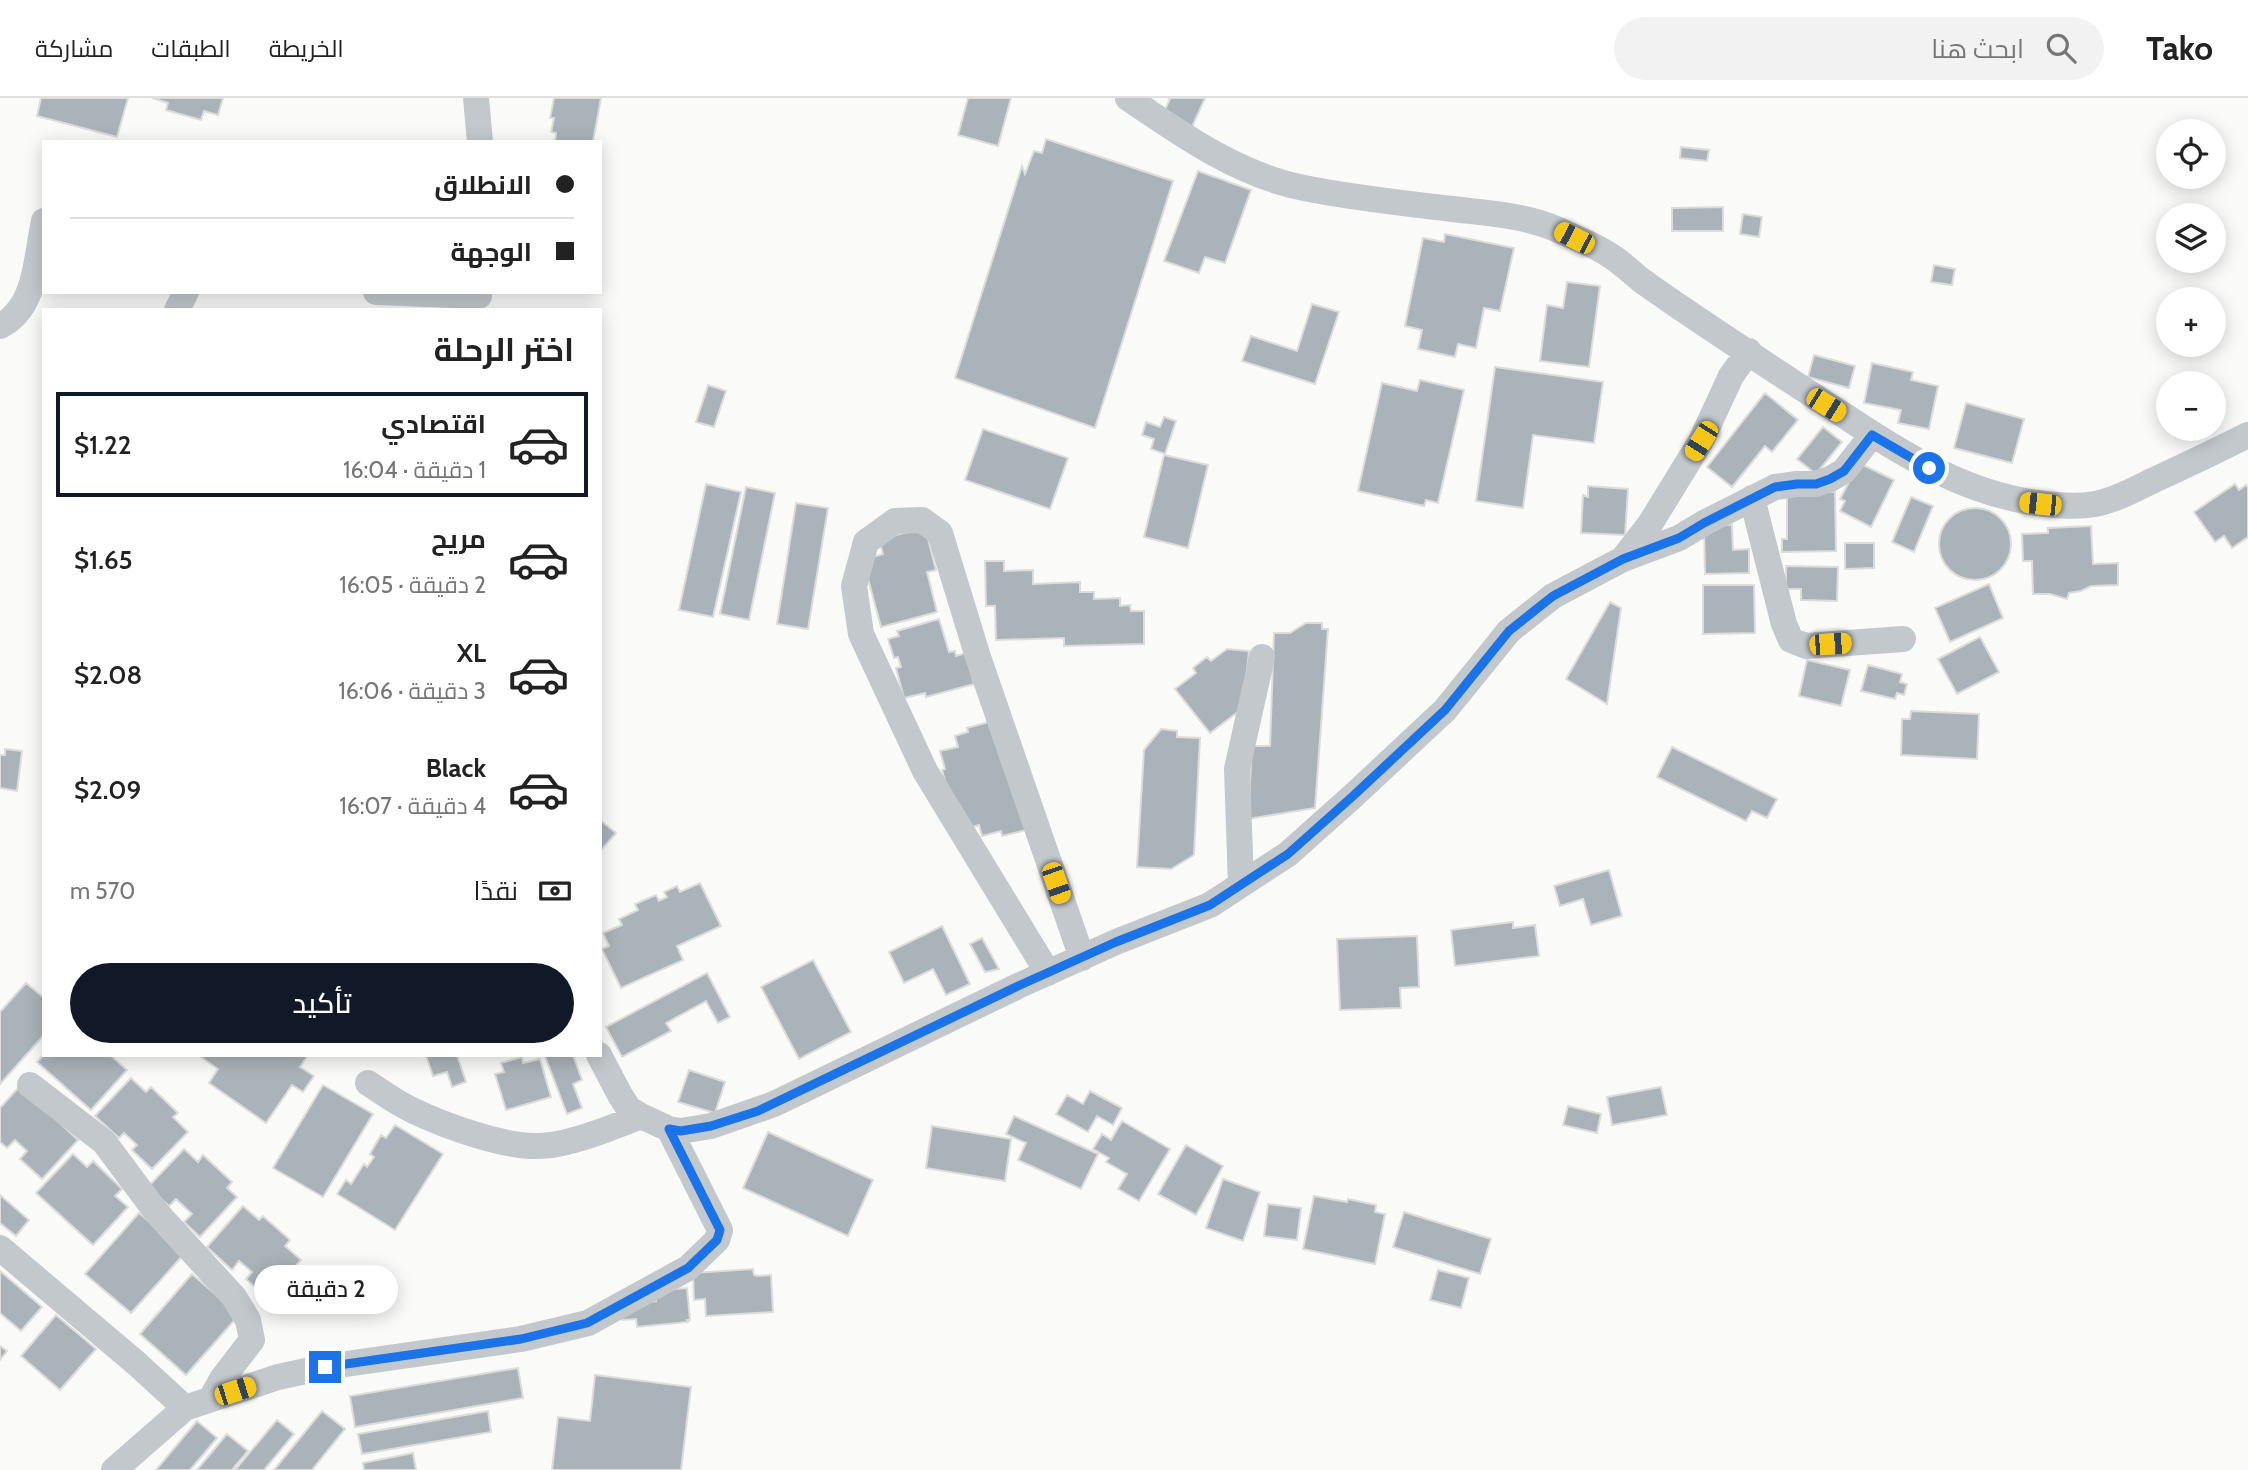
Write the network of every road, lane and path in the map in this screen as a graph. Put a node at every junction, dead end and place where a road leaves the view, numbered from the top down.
1 (476, 98) edge
2 (1128, 98) edge
3 (480, 140) edge
4 (42, 230) edge
5 (405, 294) edge
6 (478, 299) edge
7 (0, 326) edge
8 (1749, 351) junction
9 (1872, 435) junction
10 (2248, 435) edge
11 (1752, 498) junction
12 (1623, 559) junction
13 (1903, 639) dead end
14 (1262, 657) dead end
15 (1241, 885) junction
16 (1082, 958) junction
17 (1048, 973) junction
18 (600, 1057) edge
19 (368, 1083) dead end
20 (30, 1085) dead end
21 (641, 1116) junction
22 (669, 1129) junction
23 (0, 1248) edge
24 (211, 1399) junction
25 (185, 1408) junction
26 (114, 1470) edge

1 - 3 street
2 - 8 street
4 - 7 street
5 - 6 street
8 - 9 street
8 - 12 street
9 - 10 street
9 - 11 street
11 - 12 street
11 - 13 street
12 - 15 street
14 - 15 street
15 - 16 street
16 - 17 street
16 - 17 street
17 - 22 street
18 - 21 street
19 - 21 street
20 - 24 street
21 - 22 street
22 - 24 street
23 - 25 street
24 - 25 street
25 - 26 street

